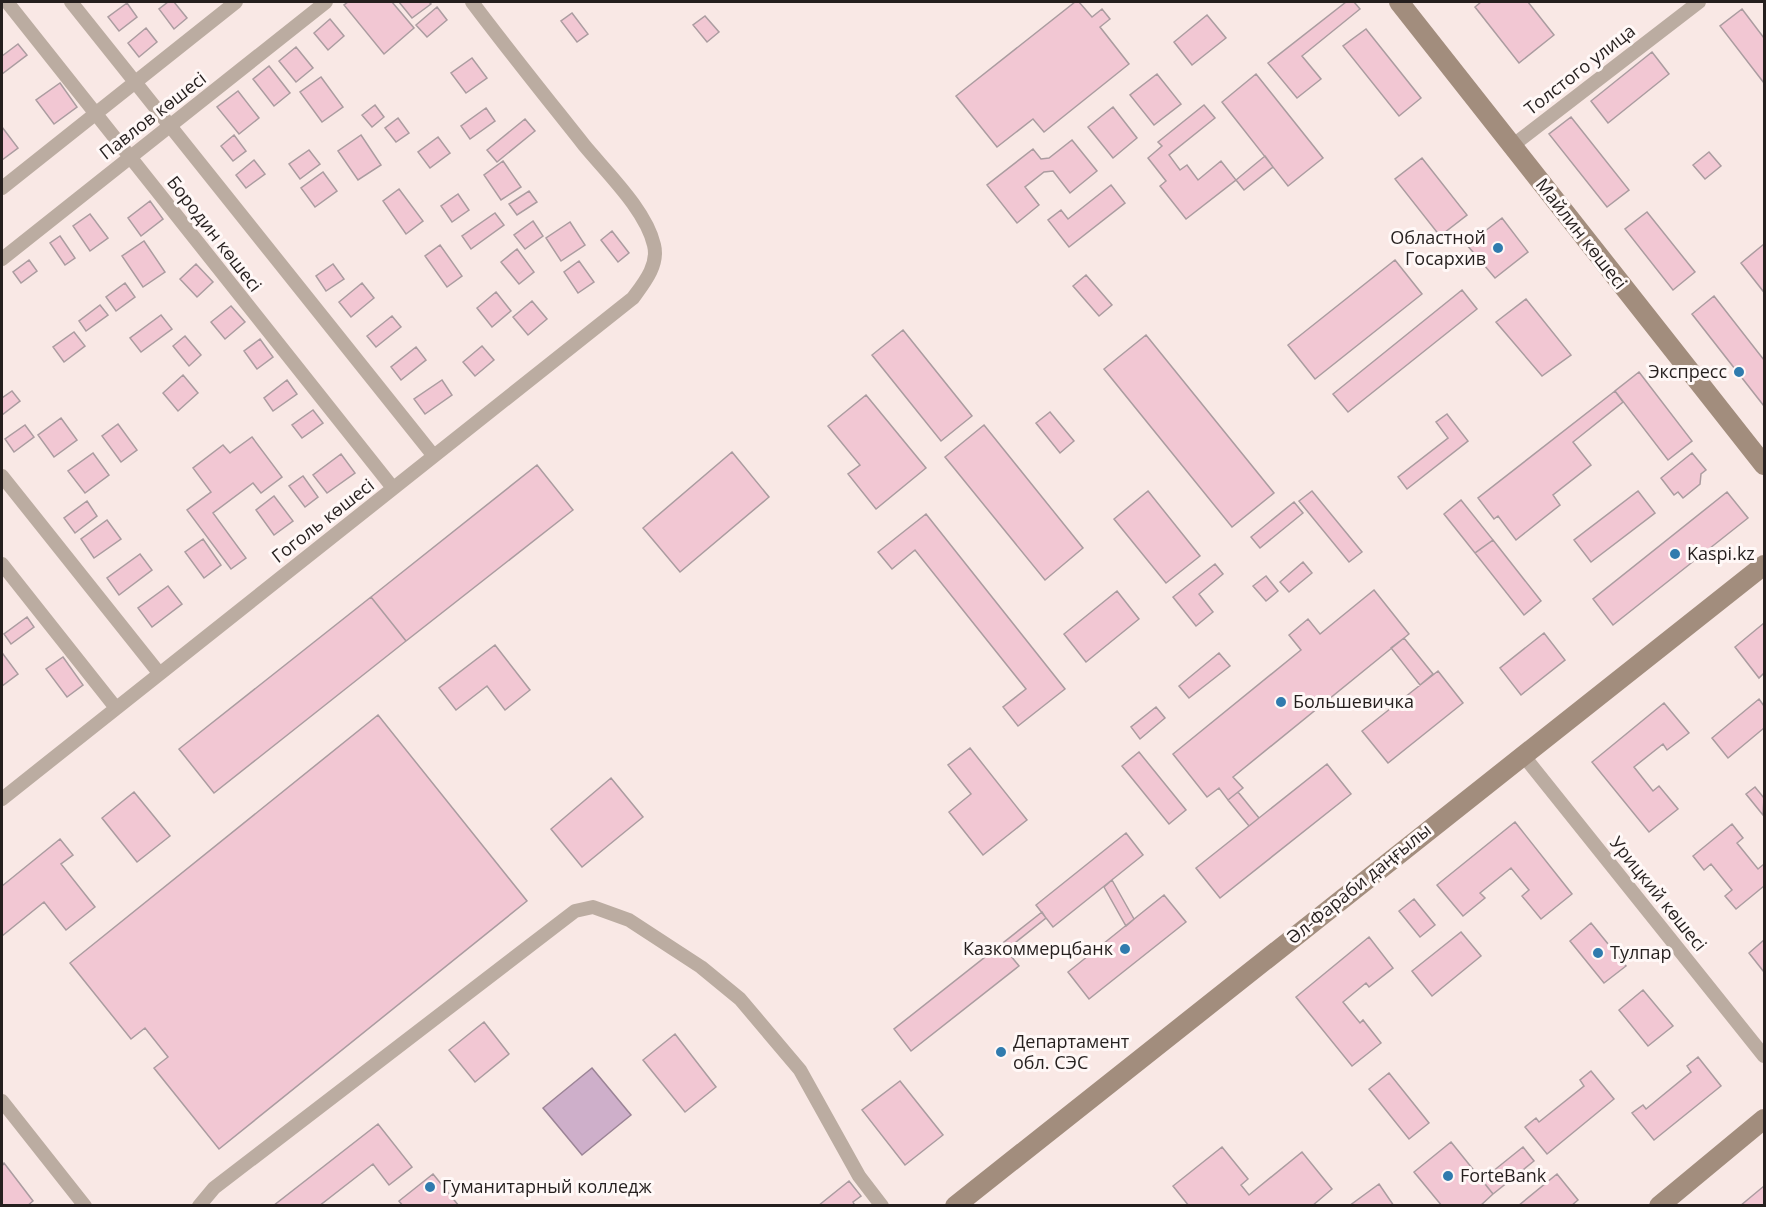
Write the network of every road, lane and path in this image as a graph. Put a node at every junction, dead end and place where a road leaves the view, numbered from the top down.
1 (8, 2) edge
2 (70, 2) edge
3 (236, 2) edge
4 (326, 2) edge
5 (472, 2) edge
6 (1398, 2) edge
7 (1699, 2) edge
8 (135, 82) junction
9 (96, 113) junction
10 (170, 126) junction
11 (1512, 146) junction
12 (130, 156) junction
13 (2, 188) edge
14 (2, 258) edge
15 (433, 455) junction
16 (1764, 465) edge
17 (2, 476) edge
18 (393, 488) junction
19 (2, 564) edge
20 (1764, 565) edge
21 (159, 673) junction
22 (116, 708) junction
23 (1523, 755) junction
24 (2, 799) edge
25 (1764, 1056) edge
26 (2, 1101) edge
27 (1764, 1119) edge
28 (85, 1206) edge
29 (199, 1206) edge
30 (882, 1206) edge
31 (955, 1206) edge
32 (1659, 1206) edge

1 - 9 street, Бородин көшесі
2 - 8 street, Бородин көшесі
3 - 8 street, Павлов көшесі
4 - 10 street, Павлов көшесі
5 - 15 street, Гоголь көшесі
6 - 11 main road, Майлин көшесі
7 - 11 street, Толстого улица
8 - 9 street, Павлов көшесі
8 - 10 street, Бородин көшесі
9 - 12 street, Бородин көшесі
9 - 13 street, Павлов көшесі
10 - 12 street, Павлов көшесі
10 - 15 street, Бородин көшесі
11 - 16 main road, Майлин көшесі
12 - 14 street, Павлов көшесі
12 - 18 street, Бородин көшесі
15 - 18 street, Гоголь көшесі
17 - 21 street
18 - 21 street, Гоголь көшесі
19 - 22 street
20 - 23 main road, Әл-Фараби даңғылы
21 - 22 street, Гоголь көшесі
22 - 24 street, Гоголь көшесі
23 - 25 street, Урицкий көшесі
23 - 31 main road, Әл-Фараби даңғылы
26 - 28 street
27 - 32 main road
29 - 30 street

